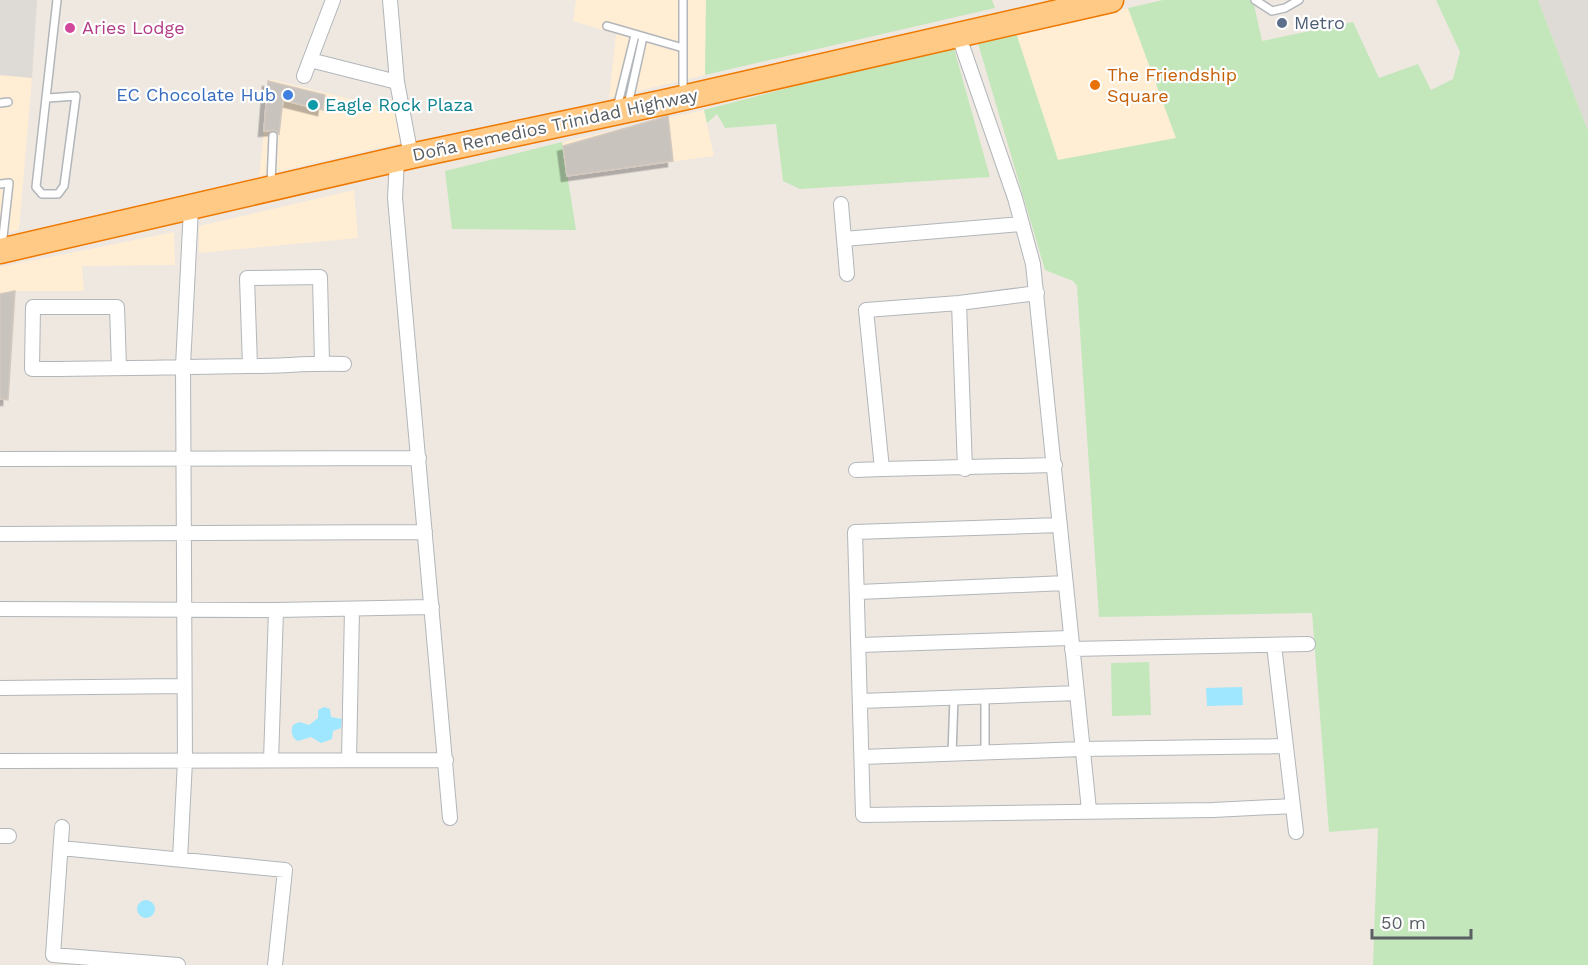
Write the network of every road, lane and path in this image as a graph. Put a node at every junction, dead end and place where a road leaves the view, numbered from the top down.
1 (57, 0) edge
2 (333, 0) edge
3 (385, 0) edge
4 (390, 0) edge
5 (683, 0) edge
6 (1111, 0) edge
7 (1256, 0) edge
8 (1299, 0) edge
9 (606, 26) dead end
10 (635, 34) junction
11 (958, 34) junction
12 (643, 37) junction
13 (683, 48) junction
14 (310, 60) junction
15 (304, 76) dead end
16 (397, 82) junction
17 (48, 98) junction
18 (683, 98) junction
19 (622, 112) junction
20 (273, 136) dead end
21 (404, 158) junction
22 (0, 184) edge
23 (271, 189) junction
24 (841, 204) dead end
25 (190, 207) junction
26 (1022, 224) junction
27 (844, 239) junction
28 (1, 251) edge
29 (847, 274) dead end
30 (1037, 293) junction
31 (959, 303) junction
32 (322, 363) junction
33 (344, 364) dead end
34 (183, 366) junction
35 (249, 366) junction
36 (119, 368) junction
37 (184, 458) junction
38 (418, 458) junction
39 (0, 459) edge
40 (1055, 465) junction
41 (882, 469) junction
42 (965, 469) junction
43 (856, 470) dead end
44 (1060, 525) junction
45 (183, 532) junction
46 (425, 532) junction
47 (0, 534) edge
48 (1065, 583) junction
49 (859, 592) junction
50 (432, 607) junction
51 (182, 608) junction
52 (0, 609) edge
53 (352, 609) junction
54 (276, 610) junction
55 (1071, 643) junction
56 (1308, 644) dead end
57 (860, 645) junction
58 (1274, 645) junction
59 (184, 686) junction
60 (0, 688) edge
61 (1077, 693) junction
62 (954, 698) junction
63 (985, 698) junction
64 (861, 701) junction
65 (1286, 746) junction
66 (1082, 749) junction
67 (985, 753) junction
68 (952, 754) junction
69 (862, 757) junction
70 (271, 760) junction
71 (349, 760) junction
72 (446, 760) junction
73 (0, 761) edge
74 (185, 761) junction
75 (1293, 806) junction
76 (1089, 810) junction
77 (450, 818) dead end
78 (62, 827) dead end
79 (1296, 832) dead end
80 (61, 848) junction
81 (180, 859) junction
82 (172, 965) edge
83 (275, 965) edge

1 - 17 lane
2 - 14 street
3 - 4 street
4 - 16 street
5 - 13 lane
6 - 11 highway, Doña Remedios Trinidad Highway
7 - 8 lane
9 - 10 lane
10 - 12 lane
10 - 19 lane
11 - 18 highway, Doña Remedios Trinidad Highway
11 - 26 street
12 - 13 lane
12 - 19 lane
13 - 18 lane
14 - 15 street
14 - 16 street
16 - 21 street
17 - 17 lane
18 - 19 highway, Doña Remedios Trinidad Highway
19 - 21 highway, Doña Remedios Trinidad Highway
20 - 23 lane
21 - 23 highway, Doña Remedios Trinidad Highway
21 - 38 street
22 - 28 lane
23 - 25 highway, Doña Remedios Trinidad Highway
24 - 27 street
25 - 28 highway, Doña Remedios Trinidad Highway
25 - 34 street
26 - 27 street
26 - 30 street
27 - 29 street
30 - 31 street
30 - 40 street
31 - 41 street
31 - 42 street
32 - 33 street
32 - 35 street
32 - 35 street
34 - 35 street
34 - 36 street
34 - 37 street
36 - 36 street
37 - 38 street
37 - 39 street
37 - 45 street
38 - 46 street
40 - 42 street
40 - 44 street
41 - 42 street
41 - 43 street
44 - 48 street
44 - 49 street
45 - 46 street
45 - 47 street
45 - 51 street
46 - 50 street
48 - 49 street
48 - 55 street
49 - 57 street
50 - 53 street
50 - 72 street
51 - 52 street
51 - 54 street
51 - 59 street
53 - 54 street
53 - 71 street
54 - 70 street
55 - 57 street
55 - 58 street
55 - 61 street
56 - 58 street
57 - 64 street
58 - 65 street
59 - 60 street
59 - 74 street
61 - 63 street
61 - 66 street
62 - 63 street
62 - 64 street
62 - 68 lane
63 - 67 lane
64 - 69 street
65 - 66 street
65 - 75 street
66 - 67 street
66 - 76 street
67 - 68 street
68 - 69 street
69 - 76 street
70 - 71 street
70 - 74 street
71 - 72 street
72 - 77 street
73 - 74 street
74 - 81 street
75 - 76 street
75 - 79 street
78 - 80 street
80 - 81 street
80 - 82 street
81 - 83 street

